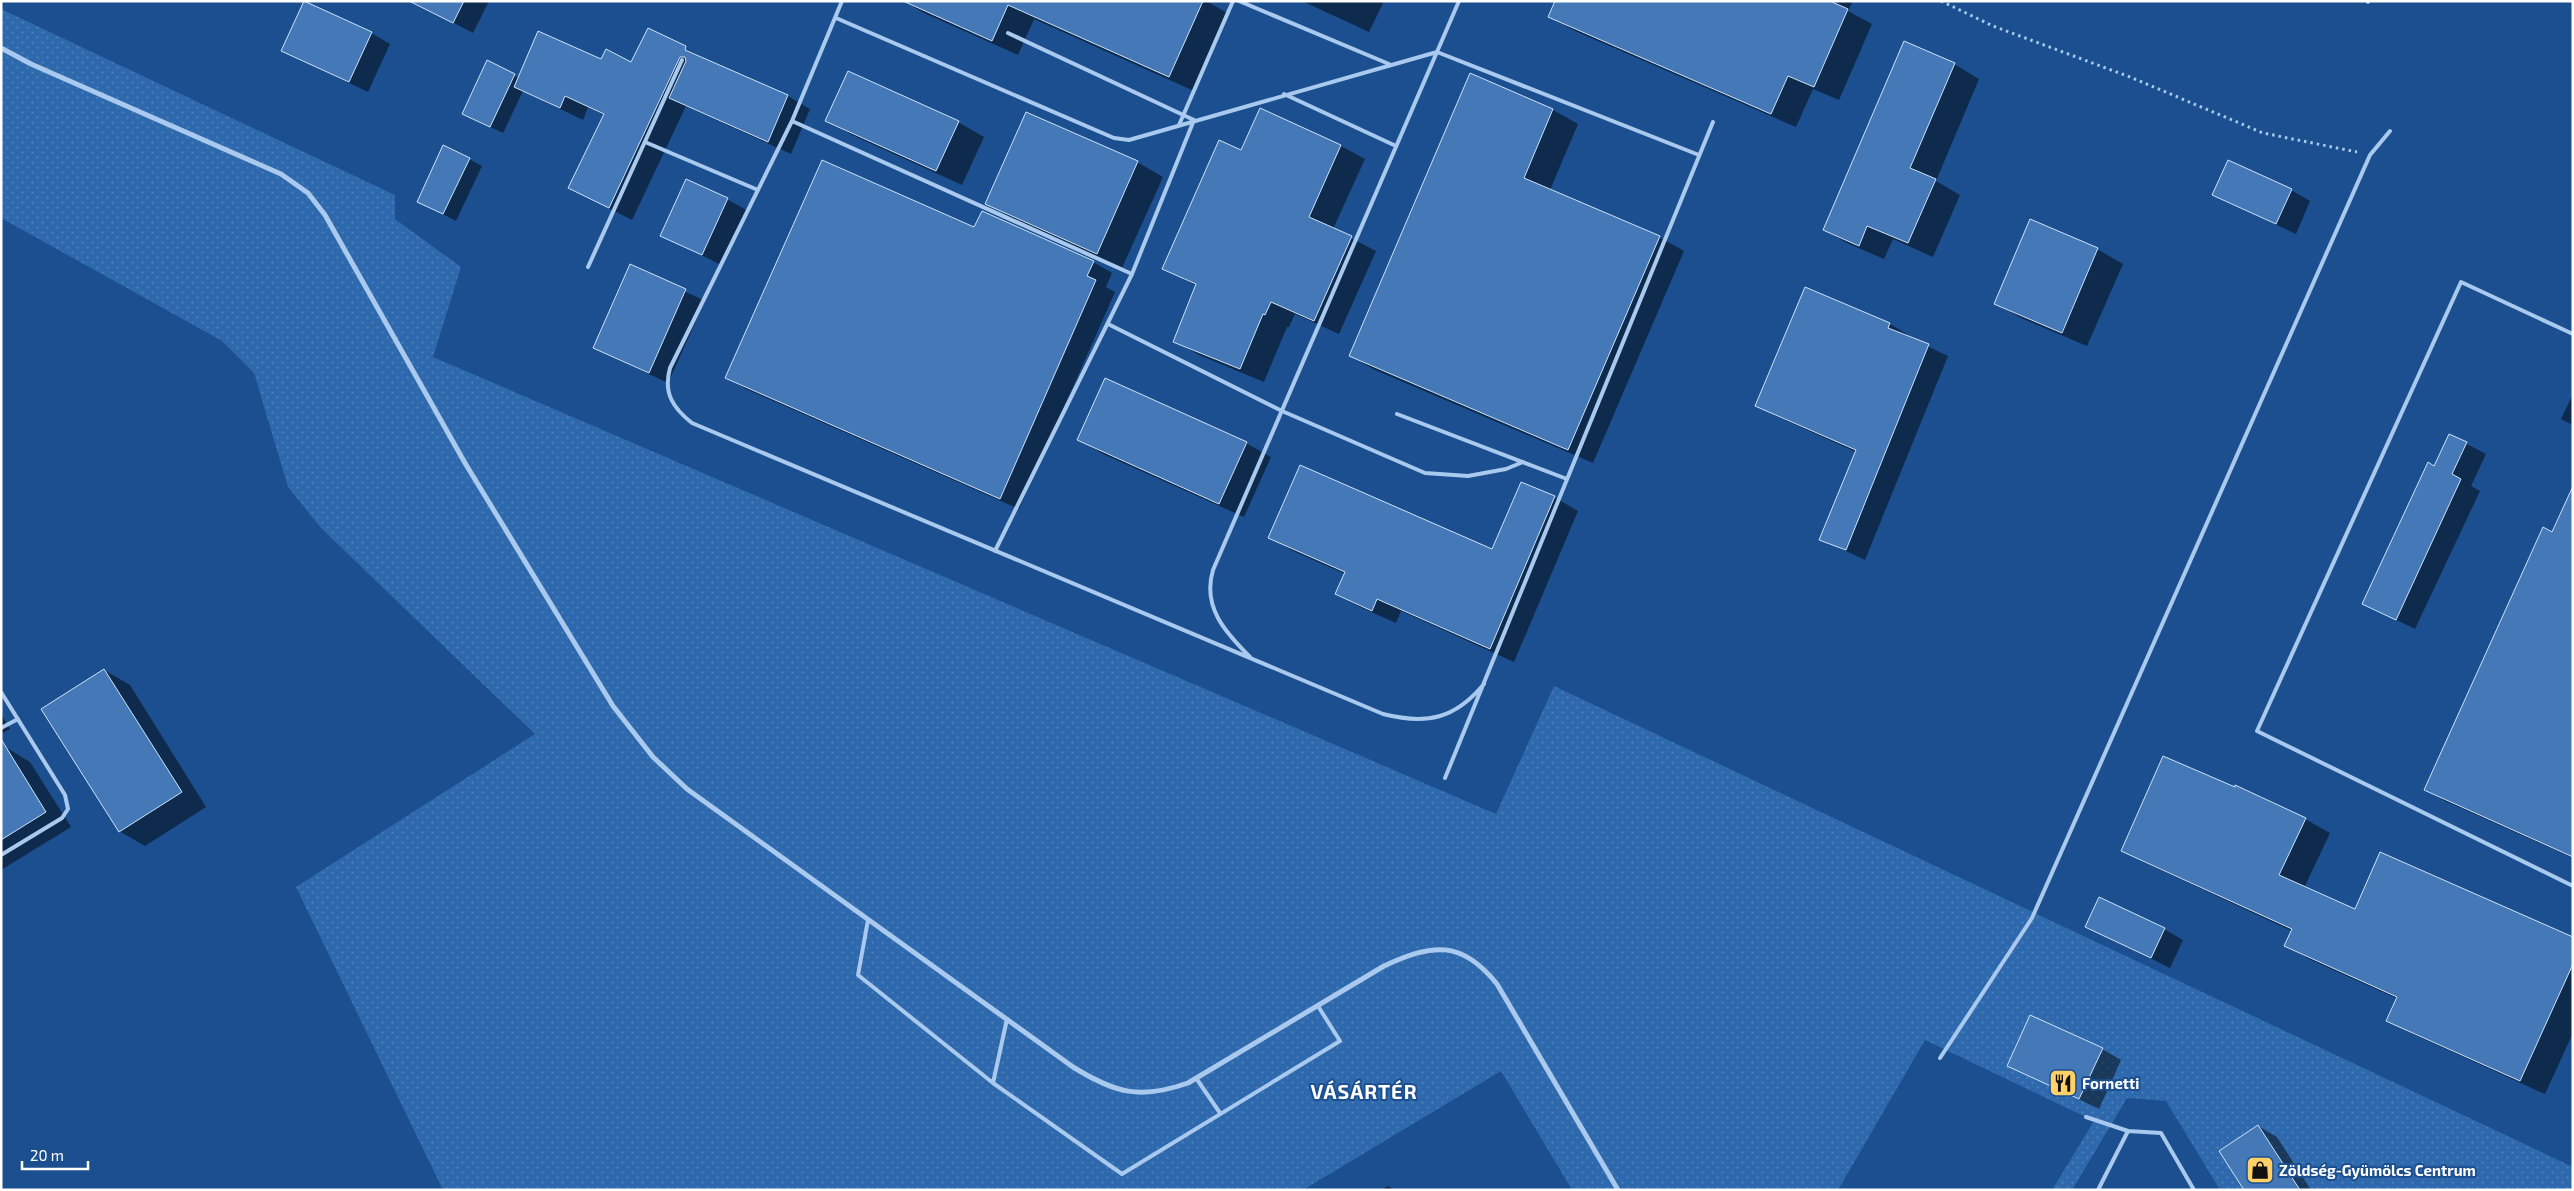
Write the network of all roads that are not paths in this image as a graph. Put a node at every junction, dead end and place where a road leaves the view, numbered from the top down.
1 (842, 1) edge
2 (1233, 1) edge
3 (1239, 1) edge
4 (1459, 1) edge
5 (836, 18) junction
6 (1008, 33) dead end
7 (1, 48) edge
8 (1437, 52) junction
9 (682, 60) dead end
10 (1390, 65) junction
11 (1284, 94) junction
12 (1183, 115) junction
13 (1194, 120) junction
14 (792, 121) junction
15 (1713, 122) dead end
16 (1179, 125) junction
17 (2390, 131) dead end
18 (645, 142) junction
19 (1396, 146) junction
20 (1699, 155) junction
21 (758, 190) junction
22 (588, 267) dead end
23 (1132, 274) junction
24 (1108, 324) junction
25 (2573, 334) edge
26 (1282, 411) junction
27 (1397, 414) dead end
28 (1523, 462) junction
29 (1567, 478) junction
30 (995, 551) junction
31 (1253, 659) junction
32 (1484, 684) junction
33 (1, 692) edge
34 (18, 719) junction
35 (1, 728) edge
36 (1446, 778) dead end
37 (1, 855) edge
38 (2573, 886) edge
39 (868, 920) junction
40 (1318, 1006) junction
41 (1007, 1020) junction
42 (1940, 1058) dead end
43 (1196, 1078) junction
44 (993, 1083) junction
45 (1220, 1113) junction
46 (2086, 1117) dead end
47 (2128, 1131) junction
48 (1618, 1190) edge
49 (2098, 1190) edge
50 (2194, 1190) edge

1 - 5 lane
2 - 12 lane
3 - 10 lane
4 - 8 lane
5 - 14 lane
5 - 16 lane
6 - 12 lane
7 - 39 street
8 - 10 lane
8 - 19 lane
8 - 20 lane
9 - 18 lane
10 - 11 lane
11 - 13 lane
11 - 19 lane
12 - 13 lane
12 - 16 lane
13 - 16 lane
13 - 23 lane
14 - 21 lane
14 - 23 lane
15 - 20 lane
17 - 42 lane
18 - 21 lane
18 - 22 lane
19 - 26 lane
20 - 29 lane
21 - 30 lane
23 - 24 lane
24 - 26 lane
24 - 30 lane
25 - 38 lane
26 - 28 lane
26 - 31 lane
27 - 28 lane
28 - 29 lane
29 - 32 lane
30 - 31 lane
31 - 32 lane
32 - 36 lane
33 - 34 lane
34 - 35 lane
34 - 37 lane
39 - 41 street
39 - 44 lane
40 - 43 street
40 - 45 lane
40 - 48 street
41 - 43 street
41 - 44 lane
43 - 45 lane
44 - 45 lane
46 - 47 lane
47 - 49 lane
47 - 50 lane

